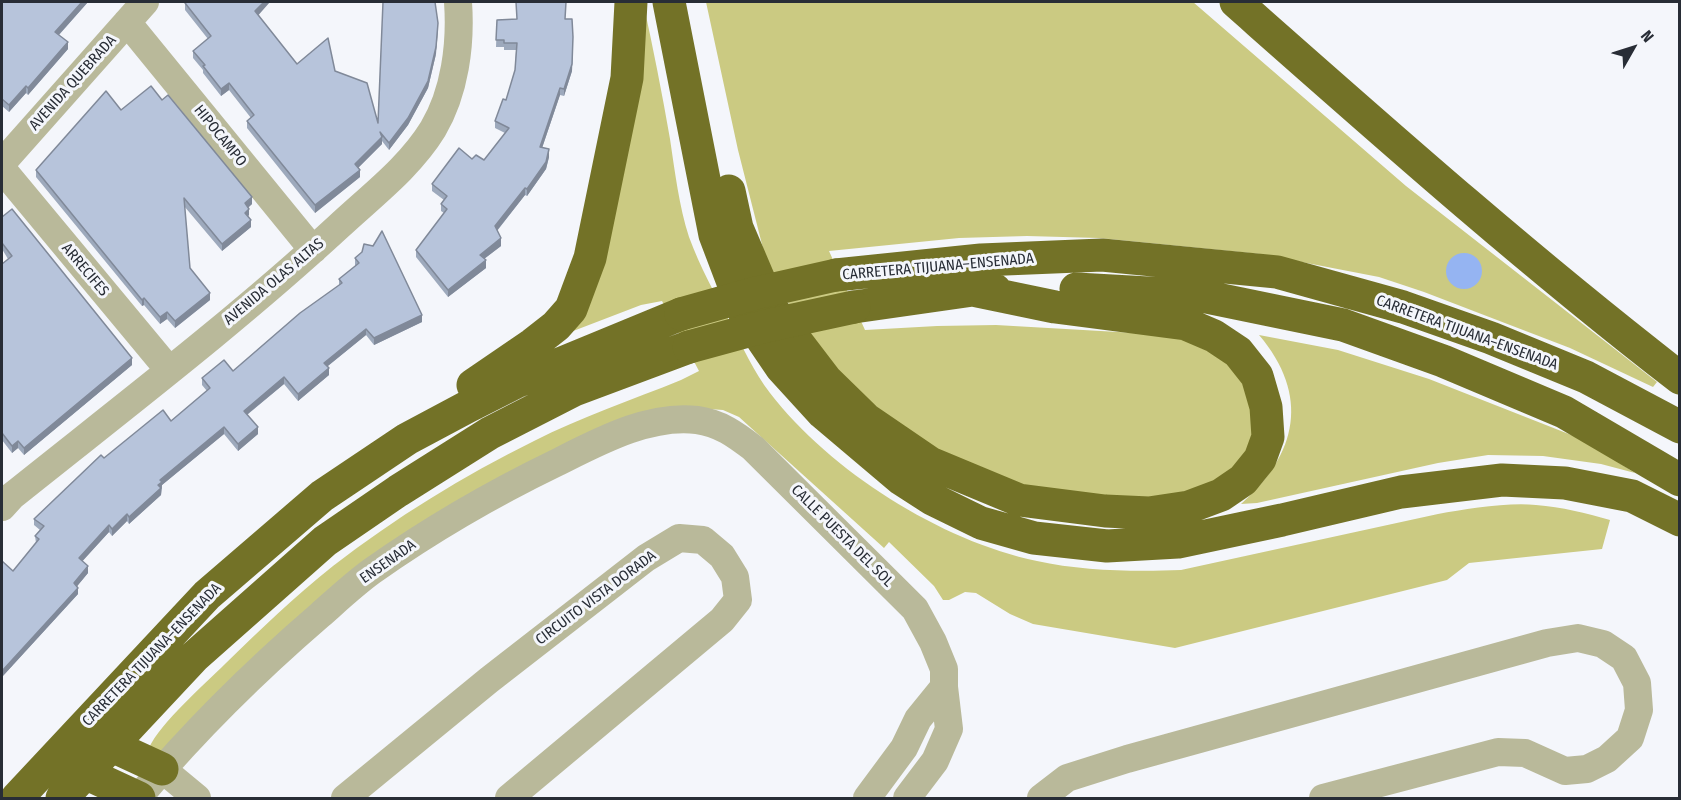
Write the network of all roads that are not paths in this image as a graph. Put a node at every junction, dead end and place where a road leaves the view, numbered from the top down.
1 (458, 2) edge
2 (632, 2) edge
3 (669, 2) edge
4 (692, 2) edge
5 (1236, 2) edge
6 (136, 12) edge
7 (2, 163) edge
8 (2, 169) edge
9 (313, 250) junction
10 (973, 290) junction
11 (169, 370) junction
12 (1680, 378) edge
13 (697, 420) joint
14 (1680, 427) edge
15 (407, 439) junction
16 (1680, 480) edge
17 (5, 495) edge
18 (1680, 520) edge
19 (944, 687) junction
20 (111, 745) junction
21 (162, 769) junction
22 (72, 790) edge
23 (17, 798) edge
24 (139, 798) edge
25 (197, 798) edge
26 (345, 798) edge
27 (509, 798) edge
28 (867, 798) edge
29 (907, 798) edge
30 (1041, 798) edge
31 (1323, 798) edge

1 - 9 street, AVENIDA OLAS ALTAS
2 - 15 highway
3 - 18 highway
4 - 10 highway
5 - 12 highway
6 - 7 street, AVENIDA QUEBRADA
6 - 9 street, HIPOCAMPO
8 - 11 street, ARRECIFES
9 - 11 street, AVENIDA OLAS ALTAS
10 - 16 highway, CARRETERA TIJUANA–ENSENADA
10 - 20 highway, CARRETERA TIJUANA–ENSENADA, bridge
11 - 17 street, AVENIDA OLAS ALTAS
13 - 19 street, CALLE PUESTA DEL SOL
13 - 21 street, ENSENADA
14 - 15 highway, CARRETERA TIJUANA–ENSENADA, bridge
15 - 23 highway, CARRETERA TIJUANA–ENSENADA
19 - 28 street
19 - 29 street, CALLE PUESTA DEL SOL
20 - 21 highway
20 - 22 highway, CARRETERA TIJUANA–ENSENADA
21 - 24 street, ENSENADA
21 - 25 street
22 - 24 highway
26 - 27 street, CIRCUITO VISTA DORADA
30 - 31 street

